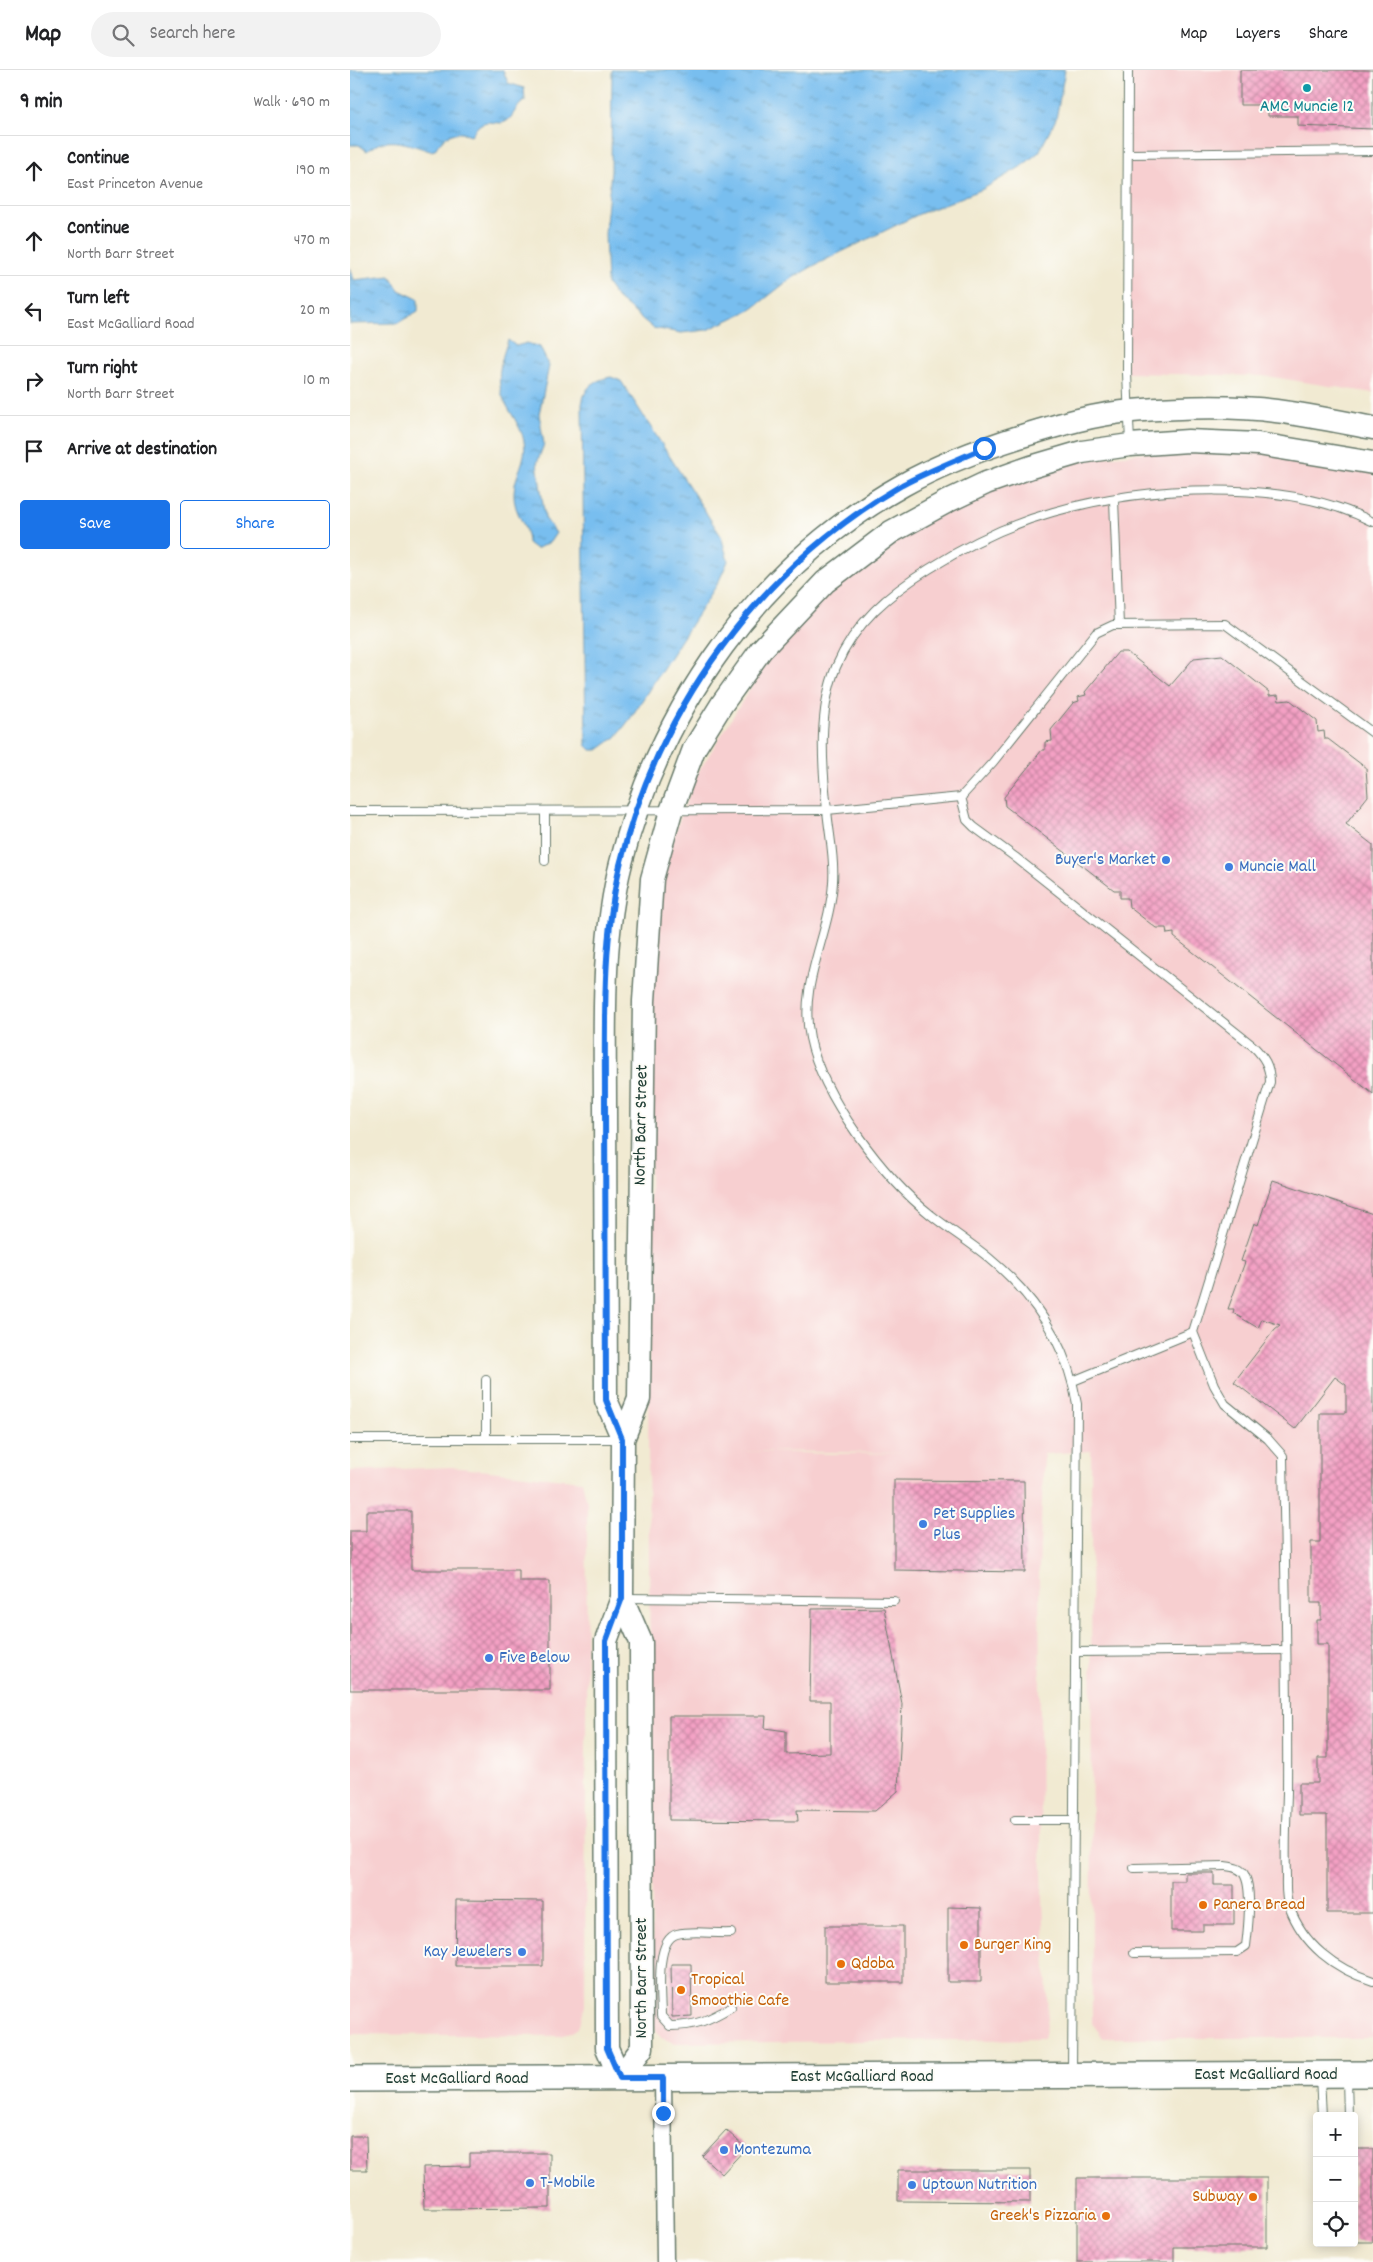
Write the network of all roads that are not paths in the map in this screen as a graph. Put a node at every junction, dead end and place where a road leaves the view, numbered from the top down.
1 (1128, 70) edge
2 (1373, 151) edge
3 (1128, 154) junction
4 (1129, 411) junction
5 (1373, 428) edge
6 (1130, 444) junction
7 (1373, 463) edge
8 (1114, 500) junction
9 (1373, 522) edge
10 (1119, 625) junction
11 (1373, 733) edge
12 (961, 797) junction
13 (827, 810) junction
14 (350, 811) edge
15 (545, 811) junction
16 (637, 811) junction
17 (671, 811) junction
18 (545, 861) dead end
19 (1193, 1332) junction
20 (486, 1380) dead end
21 (1073, 1381) junction
22 (350, 1439) edge
23 (486, 1439) junction
24 (622, 1439) junction
25 (622, 1598) junction
26 (894, 1601) dead end
27 (1286, 1650) junction
28 (1075, 1652) junction
29 (1015, 1820) dead end
30 (1073, 1820) junction
31 (1134, 1868) dead end
32 (731, 1933) dead end
33 (1134, 1954) dead end
34 (1373, 1981) edge
35 (731, 2007) dead end
36 (1320, 2074) junction
37 (1347, 2074) junction
38 (1373, 2074) edge
39 (1072, 2076) junction
40 (620, 2078) junction
41 (663, 2078) junction
42 (350, 2079) edge
43 (1322, 2112) edge
44 (1348, 2112) edge
45 (665, 2262) edge

1 - 3 lane
2 - 3 lane
3 - 4 lane
4 - 5 street, North Barr Street
4 - 6 lane
4 - 16 street, North Barr Street
6 - 7 street, North Barr Street
6 - 17 street, North Barr Street
8 - 9 lane
8 - 10 lane
8 - 13 lane
10 - 11 lane
10 - 12 lane
12 - 13 lane
12 - 19 lane
13 - 17 lane
13 - 21 lane
14 - 15 lane
15 - 16 lane
15 - 18 lane
16 - 17 lane
16 - 24 street, North Barr Street
17 - 24 street, North Barr Street
19 - 21 lane
19 - 27 lane
20 - 23 lane
21 - 28 lane
22 - 23 lane
23 - 24 lane
24 - 25 street, North Barr Street
25 - 26 lane
25 - 40 street, North Barr Street
25 - 40 street, North Barr Street
27 - 28 lane
27 - 34 lane
28 - 30 lane
29 - 30 lane
30 - 39 lane
31 - 33 lane
32 - 35 lane
36 - 37 main road, East McGalliard Road
36 - 39 main road, East McGalliard Road
36 - 43 lane
37 - 38 main road, East McGalliard Road
37 - 44 lane
39 - 41 main road, East McGalliard Road
40 - 41 main road, East McGalliard Road
40 - 42 main road, East McGalliard Road
41 - 45 street

